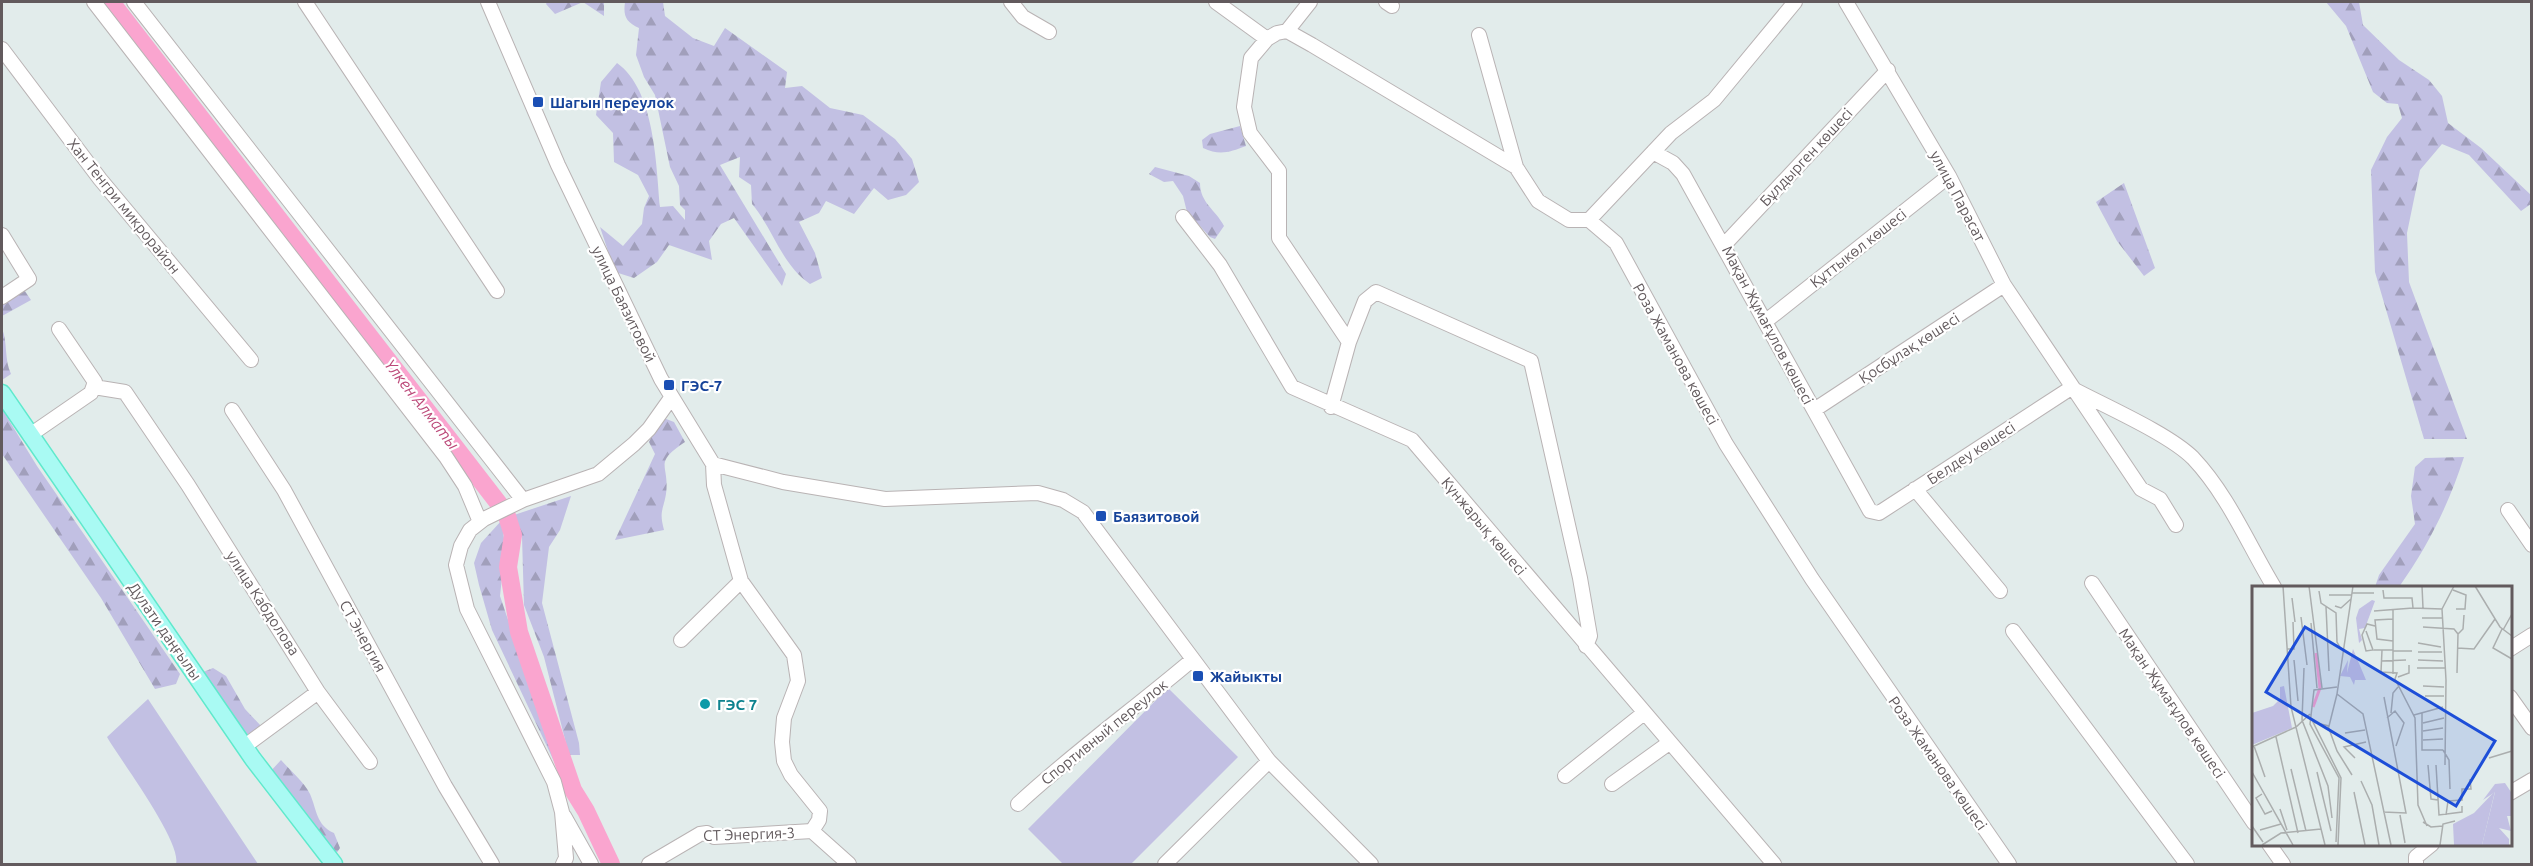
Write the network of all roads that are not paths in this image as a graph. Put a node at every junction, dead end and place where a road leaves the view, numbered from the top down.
1 (94, 2) edge
2 (134, 2) edge
3 (305, 2) edge
4 (487, 2) edge
5 (1011, 2) edge
6 (1216, 2) edge
7 (1311, 2) edge
8 (1795, 2) edge
9 (1846, 2) edge
10 (1287, 31) junction
11 (1049, 32) dead end
12 (1479, 35) dead end
13 (1267, 39) junction
14 (2, 49) edge
15 (1888, 70) junction
16 (1653, 152) junction
17 (1516, 167) junction
18 (1949, 176) junction
19 (1183, 217) dead end
20 (1588, 220) junction
21 (2, 235) edge
22 (1725, 244) junction
23 (2004, 285) junction
24 (497, 291) dead end
25 (2, 297) edge
26 (1766, 321) junction
27 (59, 329) dead end
28 (1349, 342) junction
29 (251, 360) dead end
30 (93, 387) junction
31 (2071, 388) junction
32 (2, 393) edge
33 (671, 398) junction
34 (1331, 406) junction
35 (232, 410) dead end
36 (1814, 410) junction
37 (30, 435) junction
38 (713, 464) junction
39 (1915, 489) junction
40 (518, 502) junction
41 (2508, 510) dead end
42 (1870, 511) joint
43 (2532, 519) edge
44 (480, 522) junction
45 (2176, 525) dead end
46 (2519, 526) junction
47 (2532, 544) edge
48 (741, 581) junction
49 (2092, 583) dead end
50 (2273, 586) edge
51 (2000, 591) dead end
52 (2013, 631) dead end
53 (2532, 635) edge
54 (681, 640) dead end
55 (1586, 646) junction
56 (2512, 648) edge
57 (1192, 660) junction
58 (318, 692) junction
59 (2512, 698) edge
60 (1644, 713) junction
61 (2531, 726) edge
62 (1669, 743) junction
63 (244, 746) junction
64 (1269, 761) junction
65 (370, 762) dead end
66 (1566, 776) dead end
67 (2532, 780) edge
68 (1612, 784) dead end
69 (2512, 792) edge
70 (1018, 804) dead end
71 (562, 812) junction
72 (2252, 820) edge
73 (812, 831) junction
74 (2269, 845) edge
75 (2430, 845) edge
76 (334, 864) edge
77 (492, 864) edge
78 (563, 864) edge
79 (591, 864) edge
80 (649, 864) edge
81 (849, 864) edge
82 (1165, 864) edge
83 (1371, 864) edge
84 (1774, 864) edge
85 (2009, 864) edge
86 (2187, 864) edge
87 (2283, 864) edge
88 (2416, 864) edge

1 - 44 street
2 - 40 street
3 - 24 street
4 - 33 street, улица Баязитовой
5 - 11 street
6 - 13 street
7 - 10 street
8 - 16 street
9 - 15 street, улица Парасат
10 - 13 street
10 - 17 street, Роза Жаманова көшесі
12 - 17 street
13 - 28 street
14 - 29 street, Хан Тенгри микрорайон
15 - 18 street, улица Парасат
15 - 22 street, Бұлдырген көшесі
16 - 20 street
16 - 22 street, Мақан Жұмағұлов көшесі
17 - 20 street, Роза Жаманова көшесі
18 - 23 street, улица Парасат
18 - 26 street, Құттыкөл көшесі
19 - 34 street, Күнжарық көшесі
20 - 85 street, Роза Жаманова көшесі
21 - 25 street
22 - 26 street, Мақан Жұмағұлов көшесі
23 - 31 street, улица Парасат
23 - 36 street, Қосбұлақ көшесі
26 - 36 street, Мақан Жұмағұлов көшесі
27 - 30 street
28 - 34 street
28 - 55 street
30 - 37 street
30 - 58 street, улица Кабдолова
31 - 39 street, Белдеу көшесі
31 - 45 street, улица Парасат
31 - 50 street
32 - 37 main road, Дулати даңғылы
33 - 38 street, улица Баязитовой
33 - 40 street
34 - 55 street, Күнжарық көшесі
35 - 77 street, СТ Энергия
36 - 42 street, Мақан Жұмағұлов көшесі
37 - 63 main road, Дулати даңғылы
38 - 48 street, СТ Энергия-3
38 - 57 street
39 - 42 street, Белдеу көшесі
39 - 51 street
40 - 44 street
41 - 46 street
43 - 46 street
44 - 71 street
46 - 47 street
48 - 54 street
48 - 73 street, СТ Энергия-3
49 - 72 street, Мақан Жұмағұлов көшесі
52 - 86 street
53 - 56 street
55 - 60 street, Күнжарық көшесі
57 - 64 street
57 - 70 street, Спортивный переулок
58 - 63 street
58 - 65 street, улица Кабдолова
59 - 61 street
60 - 62 street, Күнжарық көшесі
60 - 66 street
62 - 68 street
62 - 84 street, Күнжарық көшесі
63 - 76 main road, Дулати даңғылы
64 - 82 street
64 - 83 street
67 - 69 street
71 - 78 street
71 - 79 street
73 - 80 street, СТ Энергия-3
73 - 81 street
74 - 87 street
75 - 88 street

